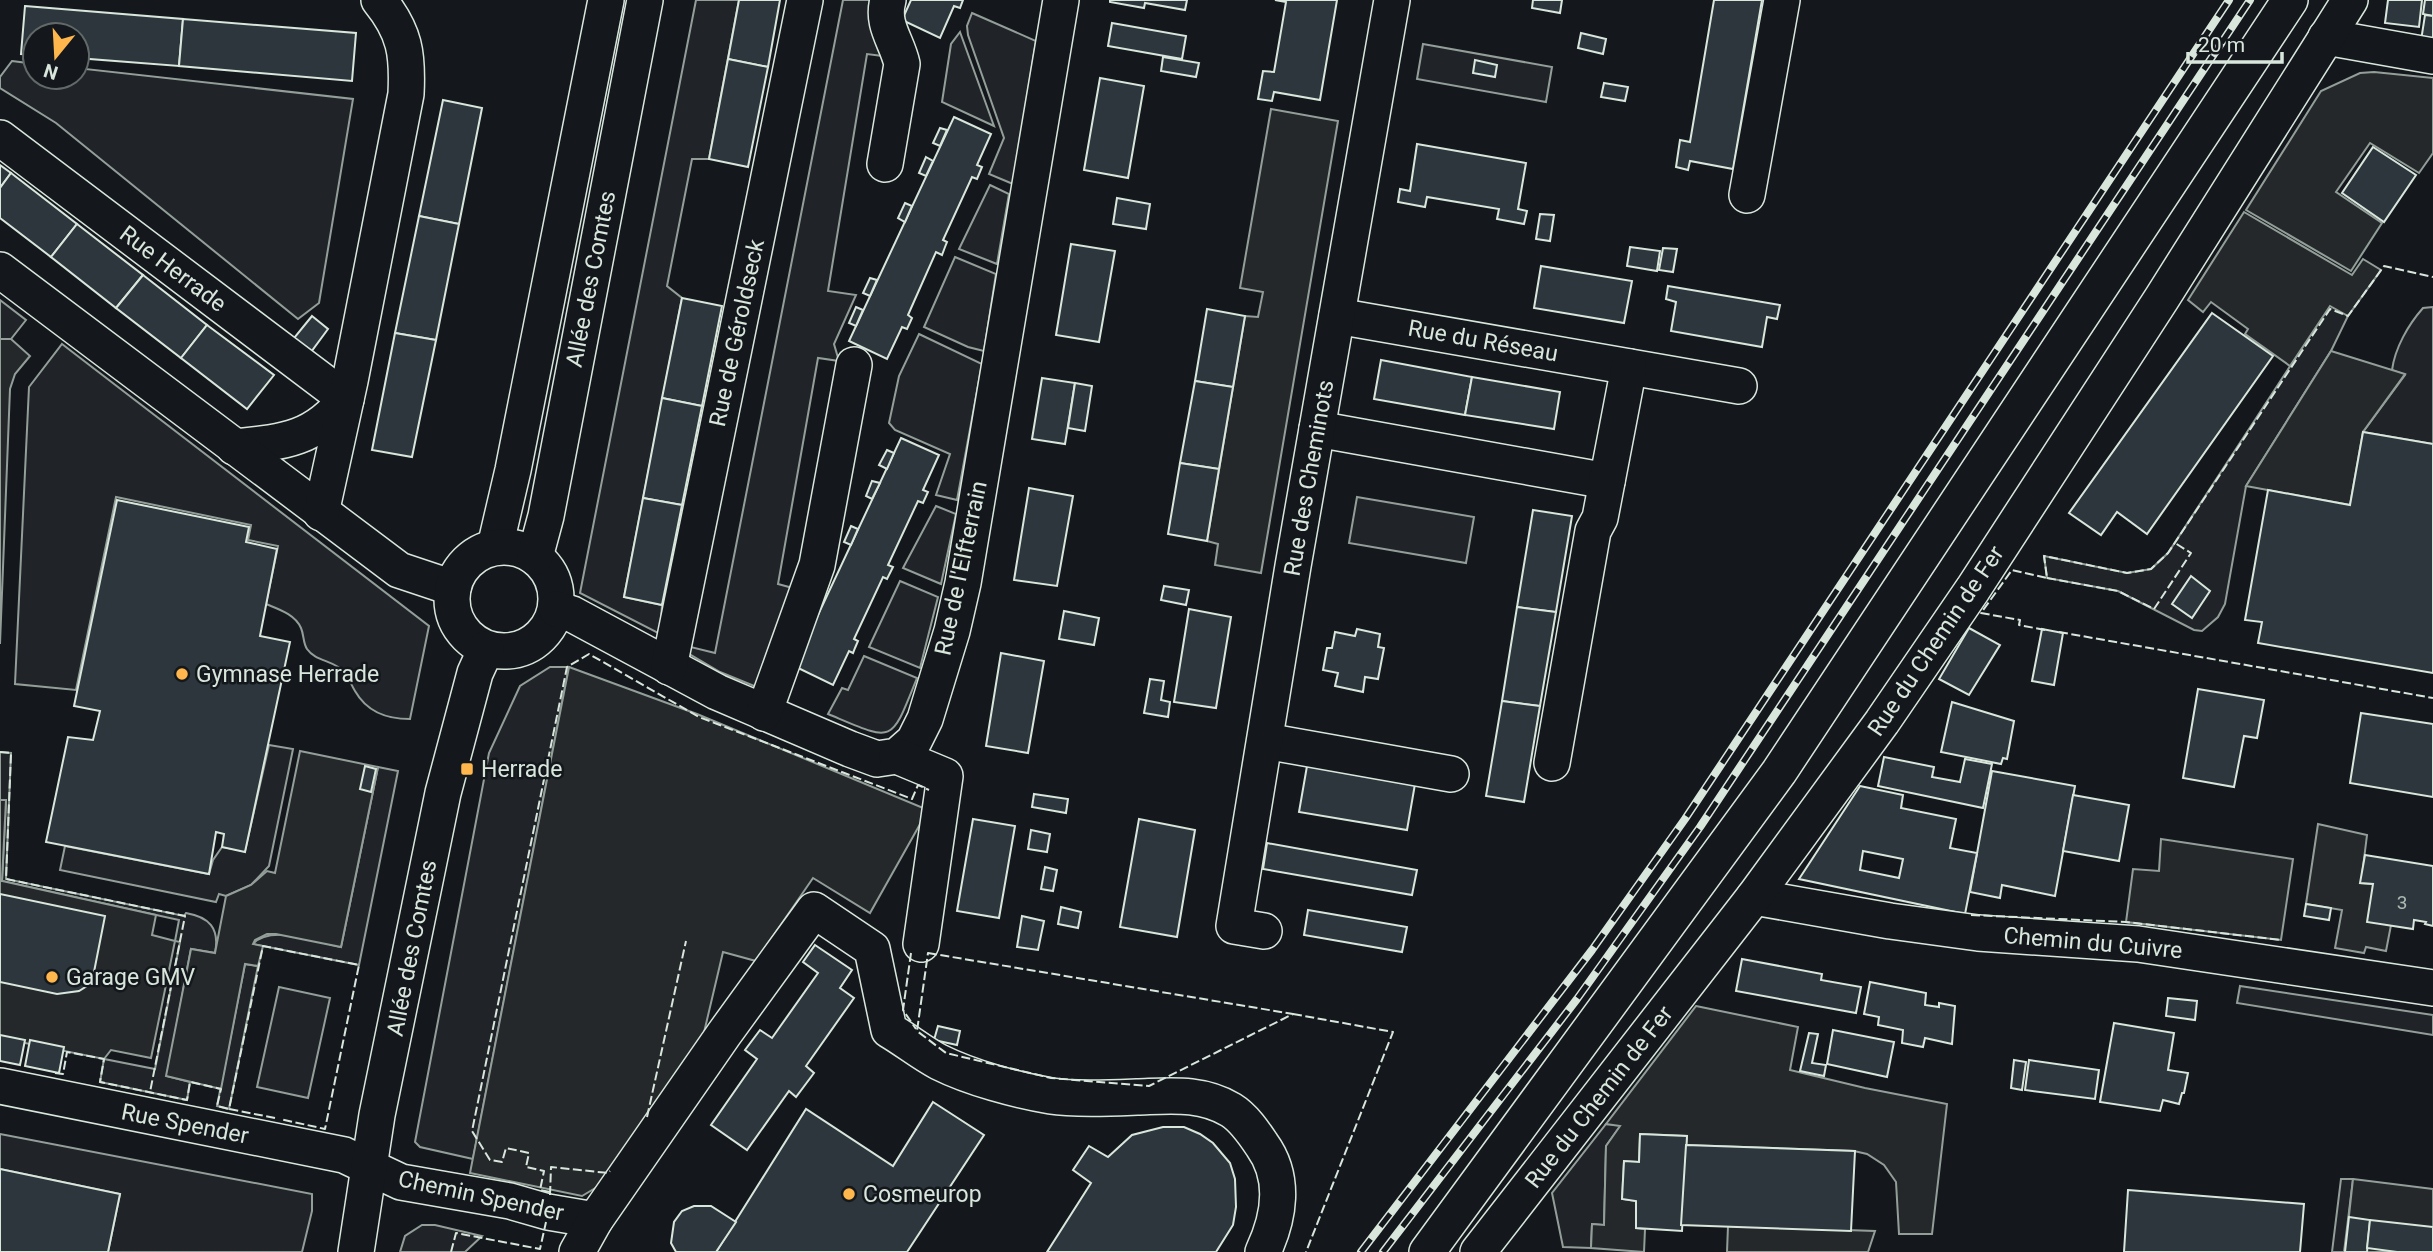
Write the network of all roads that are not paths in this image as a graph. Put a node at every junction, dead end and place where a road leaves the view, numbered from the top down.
1 (379, 0) edge
2 (606, 0) edge
3 (645, 0) edge
4 (805, 0) edge
5 (888, 0) edge
6 (1060, 0) edge
7 (1392, 0) edge
8 (1782, 0) edge
9 (2290, 0) edge
10 (2350, 0) edge
11 (2326, 37) junction
12 (2433, 56) edge
13 (0, 138) edge
14 (885, 164) dead end
15 (1747, 195) dead end
16 (0, 270) edge
17 (1337, 316) junction
18 (854, 365) dead end
19 (1629, 366) junction
20 (1739, 386) dead end
21 (346, 399) junction
22 (1317, 429) junction
23 (234, 447) junction
24 (1608, 481) junction
25 (321, 513) junction
26 (495, 547) junction
27 (536, 557) junction
28 (453, 588) junction
29 (556, 609) junction
30 (486, 649) junction
31 (669, 667) junction
32 (764, 713) junction
33 (1265, 741) junction
34 (897, 756) junction
35 (1552, 763) dead end
36 (1451, 774) dead end
37 (1754, 897) junction
38 (1264, 931) dead end
39 (921, 944) dead end
40 (2433, 988) edge
41 (0, 1086) edge
42 (368, 1167) junction
43 (595, 1220) junction
44 (356, 1252) edge
45 (577, 1252) edge
46 (1263, 1252) edge
47 (1426, 1252) edge
48 (1478, 1252) edge

1 - 21 street
2 - 26 street, Allée des Comtes
3 - 27 street, Allée des Comtes
4 - 31 street, Rue de Géroldseck
5 - 14 street
6 - 34 street, Rue de l'Elfterrain
7 - 17 street, Rue des Cheminots
8 - 15 street
9 - 47 street
10 - 11 street, Rue du Chemin de Fer
11 - 12 street
11 - 37 street, Rue du Chemin de Fer
13 - 21 street, Rue Herrade
16 - 23 street
17 - 19 street, Rue du Réseau
17 - 22 street, Rue des Cheminots
18 - 32 street
19 - 20 street, Rue du Réseau
19 - 24 street
21 - 23 street
21 - 25 street
22 - 24 street
22 - 33 street, Rue des Cheminots
23 - 25 street
24 - 35 street
25 - 28 street
26 - 27 street
26 - 28 street
27 - 29 street
28 - 30 street
29 - 30 street
29 - 31 street
30 - 42 street, Allée des Comtes
31 - 32 street
32 - 34 street
33 - 36 street
33 - 38 street, Rue des Cheminots
34 - 39 street
37 - 40 street, Chemin du Cuivre
37 - 48 street, Rue du Chemin de Fer
41 - 42 street, Rue Spender
42 - 43 street, Chemin Spender
42 - 44 street, Allée des Comtes
43 - 45 street
43 - 46 street

